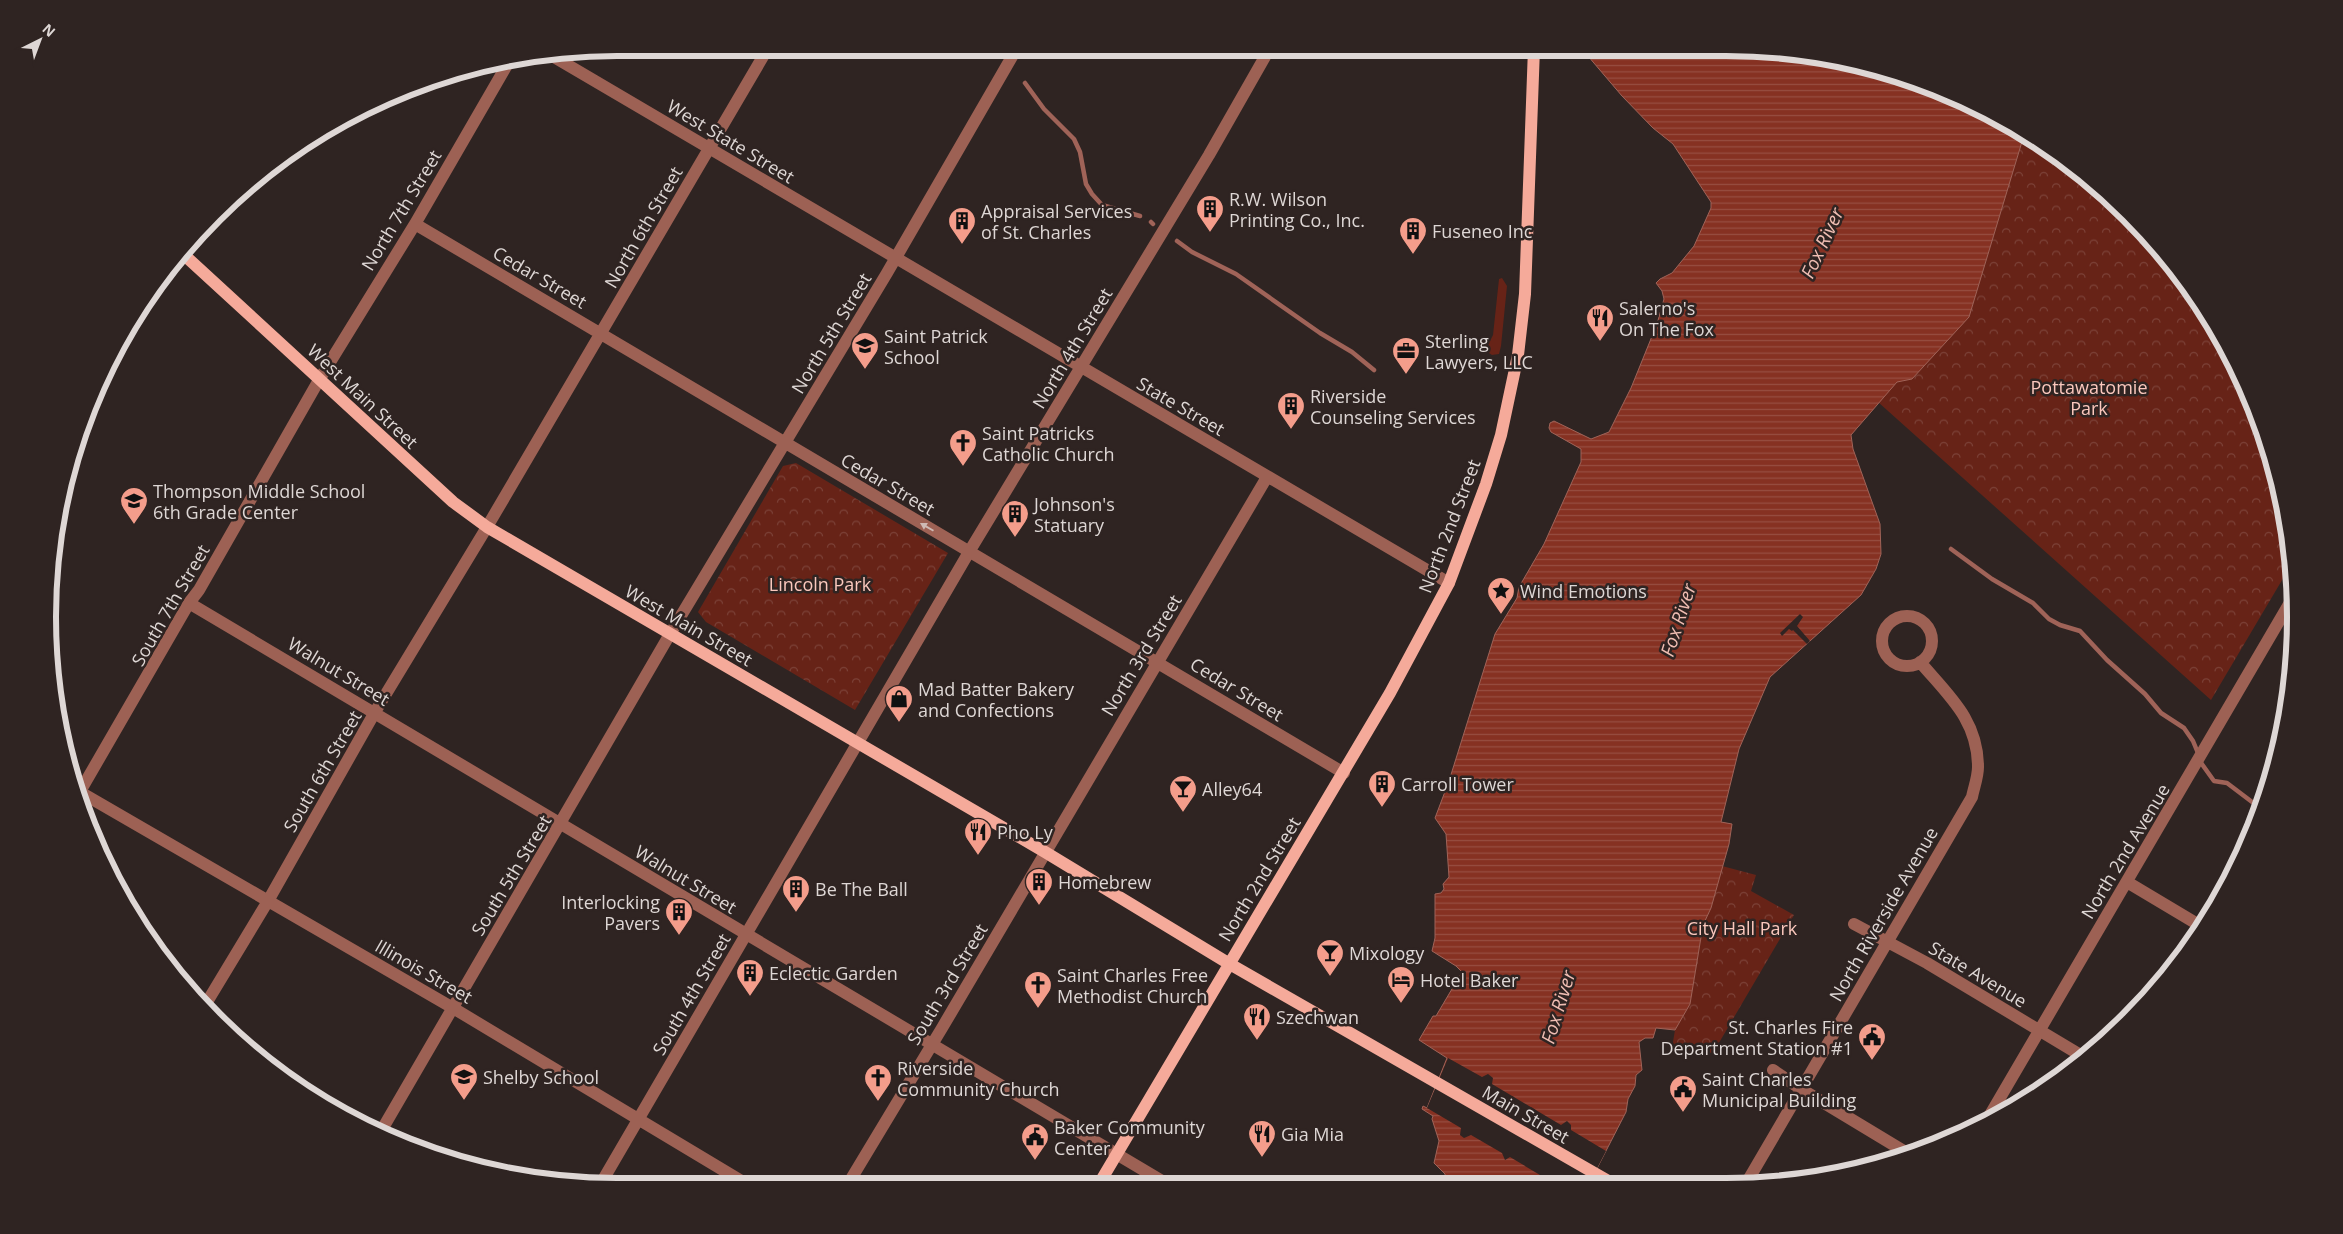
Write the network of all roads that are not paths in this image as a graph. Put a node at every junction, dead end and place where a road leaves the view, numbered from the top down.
1 (763, 56) edge
2 (1012, 56) edge
3 (1265, 56) edge
4 (1534, 56) edge
5 (558, 59) edge
6 (505, 68) edge
7 (709, 148) junction
8 (414, 224) junction
9 (187, 257) edge
10 (895, 258) junction
11 (600, 334) junction
12 (1081, 367) junction
13 (319, 380) junction
14 (785, 444) junction
15 (1267, 477) junction
16 (487, 527) junction
17 (969, 552) junction
18 (1449, 583) junction
19 (190, 602) junction
20 (2287, 608) edge
21 (670, 634) junction
22 (1157, 662) junction
23 (1920, 662) dead end
24 (375, 712) junction
25 (857, 743) junction
26 (1344, 773) junction
27 (83, 787) edge
28 (86, 797) edge
29 (561, 825) junction
30 (1046, 852) junction
31 (2127, 882) junction
32 (268, 901) junction
33 (2196, 923) edge
34 (1854, 924) dead end
35 (746, 934) junction
36 (1888, 941) junction
37 (1228, 963) junction
38 (208, 1001) edge
39 (453, 1008) junction
40 (2039, 1031) junction
41 (933, 1043) junction
42 (2078, 1054) edge
43 (1773, 1070) dead end
44 (1801, 1089) junction
45 (1992, 1111) edge
46 (639, 1119) junction
47 (384, 1127) edge
48 (1901, 1150) edge
49 (1117, 1154) junction
50 (1750, 1177) edge
51 (604, 1178) edge
52 (736, 1178) edge
53 (852, 1178) edge
54 (1103, 1178) edge
55 (1157, 1178) edge
56 (1603, 1178) edge

1 - 7 street, North 6th Street
2 - 10 street, North 5th Street
3 - 12 street, North 4th Street
4 - 18 main road, North 2nd Street
5 - 7 street, West State Street
6 - 8 street, North 7th Street
7 - 10 street, West State Street
7 - 11 street, North 6th Street
8 - 11 street, Cedar Street
8 - 13 street, North 7th Street
9 - 13 main road, West Main Street
10 - 12 street, State Street
10 - 14 street, North 5th Street
11 - 14 street, Cedar Street
11 - 16 street, North 6th Street
12 - 15 street, State Street
12 - 17 street, North 4th Street
13 - 16 main road, West Main Street
13 - 19 street, South 7th Street
17 -> 14 street, Cedar Street
14 - 21 street, North 5th Street
15 - 18 street, State Street
15 - 22 street, North 3rd Street
16 - 21 main road, West Main Street
16 - 24 street, South 6th Street
17 - 22 street, Cedar Street
17 - 25 street, North 4th Street
18 - 26 main road, North 2nd Street
19 - 24 street, Walnut Street
19 - 27 street, South 7th Street
20 - 31 street, North 2nd Avenue
21 - 25 main road, West Main Street
21 - 29 street, South 5th Street
22 - 26 street, Cedar Street
22 - 30 street, North 3rd Street
23 - 36 street, North Riverside Avenue
24 - 29 street, Walnut Street
24 - 32 street, South 6th Street
25 - 30 main road, West Main Street
25 - 35 street, South 4th Street
26 - 37 main road, North 2nd Street
28 - 32 street, Illinois Street
29 - 35 street, Walnut Street
29 - 39 street, South 5th Street
30 - 37 main road, West Main Street
30 - 41 street, South 3rd Street
31 - 33 street
31 - 40 street, North 2nd Avenue
32 - 38 street, South 6th Street
32 - 39 street, Illinois Street
34 - 36 street, State Avenue
35 - 41 street, Walnut Street
35 - 46 street, South 4th Street
36 - 40 street, State Avenue
36 - 44 street, North Riverside Avenue
37 - 49 main road, North 2nd Street
37 - 56 main road, Main Street
39 - 46 street, Illinois Street
39 - 47 street, South 5th Street
40 - 42 street, State Avenue
40 - 45 street, North 2nd Avenue
41 - 49 street, Walnut Street
41 - 53 street, South 3rd Street
43 - 44 street
44 - 48 street
44 - 50 street, North Riverside Avenue
46 - 51 street, South 4th Street
46 - 52 street, Illinois Street
49 - 54 main road, North 2nd Street
49 - 55 street, Walnut Street

